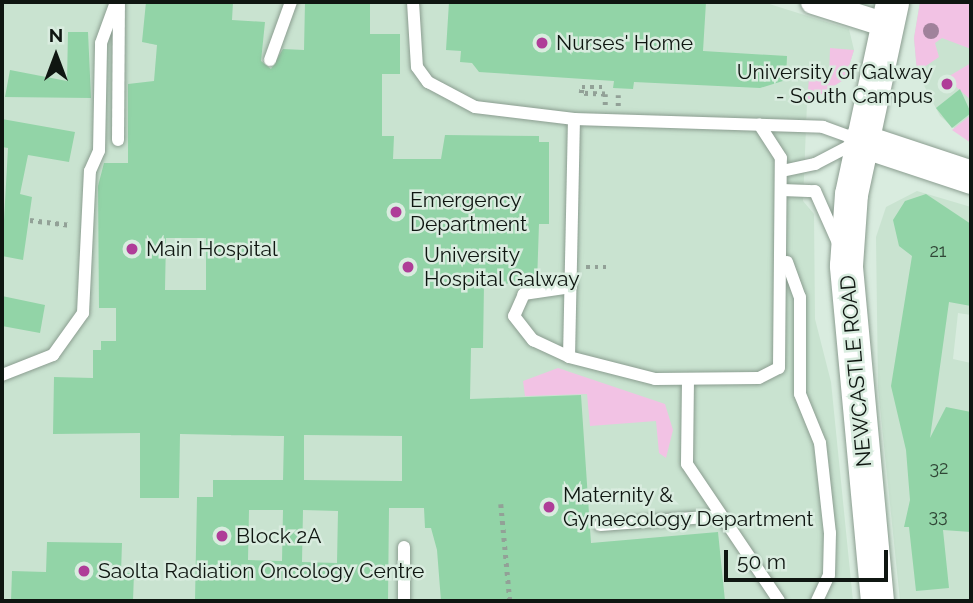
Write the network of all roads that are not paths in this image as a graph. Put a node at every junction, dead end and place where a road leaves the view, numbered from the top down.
1 (118, 2) edge
2 (291, 2) edge
3 (413, 2) edge
4 (813, 2) edge
5 (889, 13) edge
6 (270, 60) dead end
7 (574, 119) junction
8 (759, 124) junction
9 (118, 140) dead end
10 (860, 140) junction
11 (782, 171) junction
12 (971, 177) edge
13 (782, 190) junction
14 (783, 252) junction
15 (846, 265) junction
16 (571, 287) junction
17 (569, 357) junction
18 (2, 375) edge
19 (688, 380) junction
20 (720, 516) junction
21 (600, 525) dead end
22 (404, 547) dead end
23 (404, 601) edge
24 (779, 601) edge
25 (817, 601) edge
26 (877, 601) edge

1 - 9 lane
1 - 18 lane
2 - 6 lane
3 - 7 lane
4 - 5 street
5 - 10 main road, NEWCASTLE ROAD
7 - 8 lane
7 - 16 lane
8 - 10 lane
8 - 11 lane
10 - 11 lane
10 - 12 main road
10 - 15 main road, NEWCASTLE ROAD
11 - 13 lane
13 - 14 lane
13 - 15 lane
14 - 19 lane
14 - 25 lane
15 - 26 main road, NEWCASTLE ROAD
16 - 17 lane
16 - 17 lane
17 - 19 lane
19 - 20 lane
20 - 21 lane
20 - 24 lane
22 - 23 lane

